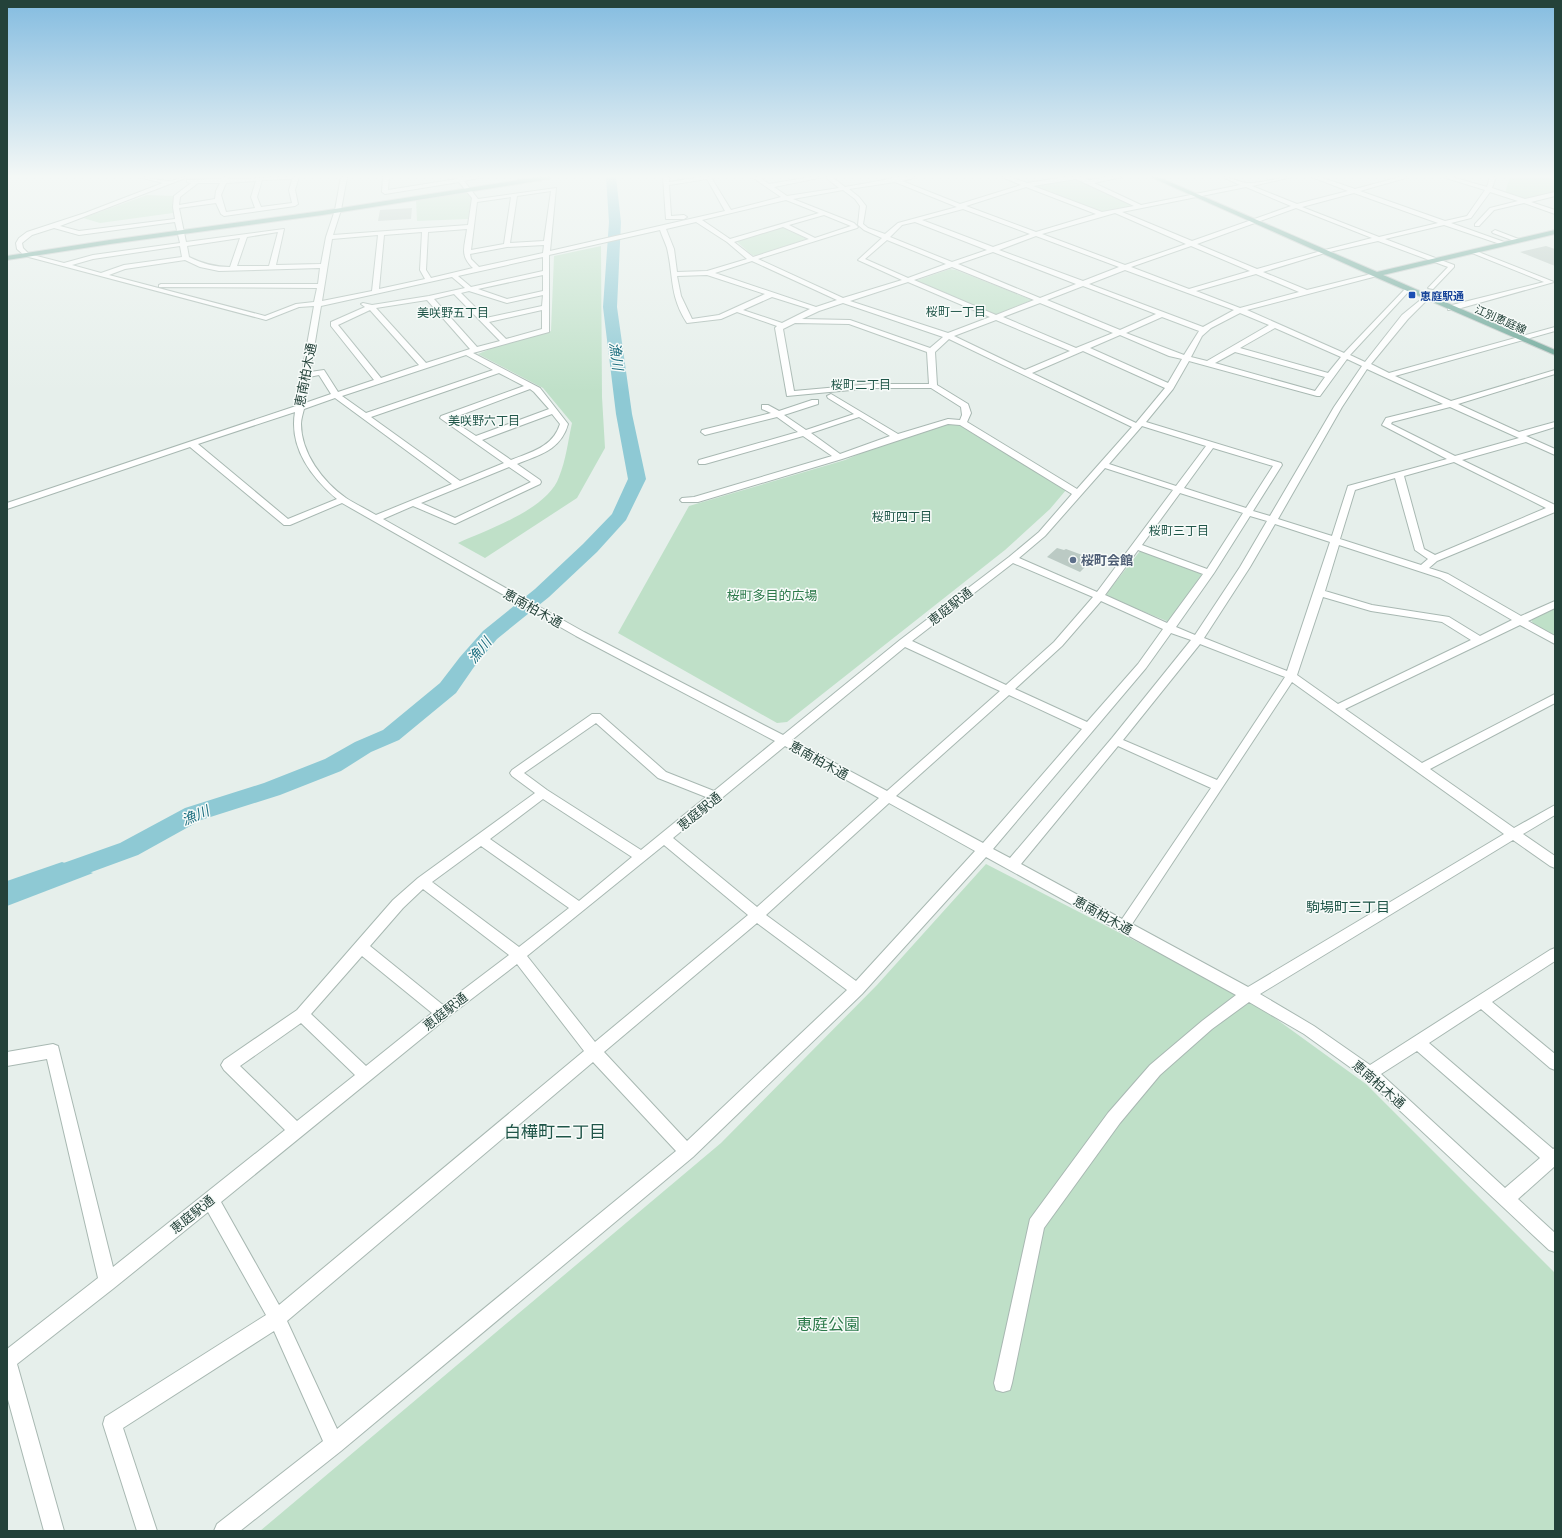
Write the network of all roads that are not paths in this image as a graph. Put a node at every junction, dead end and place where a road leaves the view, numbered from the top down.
1 (20, 249) edge
2 (55, 249) edge
3 (146, 249) edge
4 (184, 249) edge
5 (240, 249) edge
6 (277, 249) edge
7 (327, 249) edge
8 (379, 249) edge
9 (424, 249) edge
10 (467, 249) edge
11 (488, 249) edge
12 (547, 249) edge
13 (571, 249) edge
14 (670, 249) edge
15 (739, 249) edge
16 (786, 249) edge
17 (873, 249) edge
18 (911, 249) edge
19 (991, 249) edge
20 (997, 249) edge
21 (1077, 249) edge
22 (1175, 249) edge
23 (1205, 249) edge
24 (1316, 249) edge
25 (1335, 249) edge
26 (1407, 249) edge
27 (1487, 249) edge
28 (994, 250) junction
29 (1323, 252) junction
30 (1474, 252) junction
31 (25, 253) junction
32 (467, 253) junction
33 (546, 254) junction
34 (7, 255) edge
35 (7, 258) edge
36 (186, 258) junction
37 (752, 259) junction
38 (1439, 260) junction
39 (64, 265) junction
40 (951, 265) junction
41 (325, 266) junction
42 (1126, 267) junction
43 (272, 268) junction
44 (233, 269) junction
45 (476, 269) junction
46 (1256, 270) junction
47 (546, 272) junction
48 (708, 272) junction
49 (673, 274) junction
50 (101, 275) junction
51 (453, 275) junction
52 (1375, 275) junction
53 (429, 280) junction
54 (908, 280) junction
55 (1082, 283) junction
56 (1552, 283) edge
57 (144, 286) junction
58 (321, 286) junction
59 (470, 289) junction
60 (1408, 289) junction
61 (1190, 291) junction
62 (375, 292) junction
63 (456, 292) junction
64 (546, 292) junction
65 (1307, 293) junction
66 (1429, 293) junction
67 (772, 294) junction
68 (354, 297) junction
69 (429, 298) junction
70 (844, 301) junction
71 (1039, 301) junction
72 (318, 304) junction
73 (371, 307) junction
74 (546, 307) junction
75 (1451, 308) junction
76 (816, 309) junction
77 (737, 310) junction
78 (1239, 310) junction
79 (1161, 315) junction
80 (996, 317) junction
81 (484, 321) junction
82 (792, 321) junction
83 (1276, 325) junction
84 (783, 326) junction
85 (1555, 329) edge
86 (1203, 330) junction
87 (1119, 333) junction
88 (948, 336) junction
89 (1520, 338) junction
90 (504, 341) junction
91 (1234, 349) junction
92 (1080, 350) junction
93 (931, 351) junction
94 (471, 352) junction
95 (1555, 353) edge
96 (1345, 356) junction
97 (1187, 358) junction
98 (1208, 364) junction
99 (1366, 365) junction
100 (424, 367) junction
101 (500, 370) junction
102 (1555, 372) edge
103 (1024, 373) junction
104 (305, 375) junction
105 (1388, 375) junction
106 (1330, 376) junction
107 (380, 382) junction
108 (531, 386) junction
109 (933, 386) junction
110 (1170, 387) junction
111 (336, 396) junction
112 (831, 396) dead end
113 (815, 402) dead end
114 (1451, 404) junction
115 (765, 407) dead end
116 (299, 408) junction
117 (554, 410) junction
118 (778, 414) junction
119 (861, 414) junction
120 (365, 416) junction
121 (962, 423) junction
122 (1555, 424) edge
123 (1140, 425) junction
124 (705, 432) dead end
125 (804, 433) junction
126 (897, 436) junction
127 (1522, 437) junction
128 (477, 439) junction
129 (192, 444) junction
130 (1211, 444) junction
131 (1555, 452) edge
132 (839, 457) junction
133 (1455, 459) junction
134 (702, 462) dead end
135 (511, 463) junction
136 (1104, 465) junction
137 (1399, 475) junction
138 (458, 484) junction
139 (1177, 489) junction
140 (1078, 494) junction
141 (343, 500) junction
142 (685, 500) dead end
143 (413, 503) junction
144 (7, 506) edge
145 (1554, 508) edge
146 (1248, 512) junction
147 (376, 518) junction
148 (1272, 520) junction
149 (1335, 540) junction
150 (1135, 546) junction
151 (1012, 559) junction
152 (1434, 559) junction
153 (1422, 569) junction
154 (1209, 573) junction
155 (1319, 594) junction
156 (1099, 596) junction
157 (1555, 604) edge
158 (1521, 621) junction
159 (1169, 628) junction
160 (1197, 640) junction
161 (1479, 640) junction
162 (1555, 641) edge
163 (904, 642) junction
164 (1291, 676) junction
165 (1006, 690) junction
166 (1555, 698) edge
167 (1338, 708) junction
168 (1090, 728) junction
169 (784, 740) junction
170 (1116, 741) junction
171 (1422, 768) junction
172 (1219, 786) junction
173 (543, 793) junction
174 (717, 797) junction
175 (887, 797) junction
176 (1555, 809) edge
177 (1513, 834) junction
178 (664, 838) junction
179 (481, 839) junction
180 (984, 850) junction
181 (642, 857) junction
182 (1555, 863) edge
183 (1012, 865) junction
184 (423, 882) junction
185 (579, 908) junction
186 (757, 915) junction
187 (1124, 926) junction
188 (361, 947) junction
189 (518, 954) junction
190 (1555, 954) edge
191 (857, 990) junction
192 (1248, 994) junction
193 (1481, 1001) junction
194 (443, 1013) junction
195 (302, 1014) junction
196 (1418, 1042) junction
197 (594, 1052) junction
198 (7, 1059) edge
199 (1555, 1063) edge
200 (1370, 1073) junction
201 (365, 1075) junction
202 (295, 1130) junction
203 (687, 1152) junction
204 (1554, 1157) edge
205 (1506, 1198) junction
206 (210, 1199) junction
207 (1555, 1244) edge
208 (108, 1282) junction
209 (276, 1318) junction
210 (7, 1361) edge
211 (1003, 1383) dead end
212 (334, 1444) junction
213 (54, 1531) edge
214 (147, 1531) edge
215 (224, 1531) edge

1 - 31 street
2 - 31 main road
3 - 39 street
4 - 36 street
5 - 44 street
6 - 43 street
7 - 41 street, 恵南柏木通
8 - 62 street
9 - 53 street
10 - 32 street
11 - 32 street
12 - 33 street
13 - 33 street
14 - 49 street
15 - 37 street
16 - 37 street
17 - 54 street
18 - 40 street
19 - 28 street
20 - 28 street
21 - 42 street
22 - 42 street
23 - 46 street
24 - 29 main road, 江別恵庭線
25 - 29 street
26 - 38 street
27 - 30 main road
28 - 40 street
28 - 55 street
29 - 46 street
29 - 52 main road, 江別恵庭線
30 - 38 main road
30 - 56 street
31 - 34 main road
31 - 35 main road
31 - 39 street
32 - 45 street
33 - 45 street
33 - 47 street
36 - 44 street
36 - 50 street
37 - 48 street
37 - 70 street
38 - 52 main road
38 - 66 street
39 - 50 street
40 - 54 street
40 - 71 street
41 - 43 street
41 - 58 street, 恵南柏木通
42 - 55 street
42 - 61 street
43 - 44 street
45 - 51 street
46 - 61 street
46 - 65 street
47 - 59 street
47 - 64 street
48 - 49 street
48 - 67 street
49 - 77 street
50 - 57 street
51 - 53 street
51 - 59 street
52 - 60 main road, 江別恵庭線
52 - 65 street, 恵庭駅通
53 - 62 street
54 - 70 street
54 - 80 street
55 - 71 street
55 - 79 street
56 - 75 street
57 - 58 street
57 - 72 street
58 - 72 street, 恵南柏木通
59 - 63 street
59 - 64 street
60 - 66 main road, 江別恵庭線
60 - 96 street
61 - 78 street
62 - 68 street
63 - 69 street
63 - 81 street
64 - 74 street
65 - 78 street, 恵庭駅通
66 - 75 main road, 江別恵庭線
66 - 99 street
67 - 76 street
67 - 77 street
68 - 72 street
68 - 73 street
69 - 73 street
69 - 94 street
70 - 76 street
70 - 88 street
71 - 80 street
71 - 87 street
72 - 104 street, 恵南柏木通
73 - 100 street
73 - 107 street
74 - 81 street
74 - 90 street
75 - 89 main road, 江別恵庭線
76 - 82 street
77 - 84 street
78 - 83 street
78 - 86 street, 恵庭駅通
79 - 86 street
79 - 87 street
80 - 88 street
80 - 92 street
81 - 90 street
82 - 84 street
82 - 93 street
83 - 91 street
83 - 96 street
84 - 109 street
85 - 89 street
86 - 97 street, 恵庭駅通
87 - 92 street
87 - 97 street
88 - 93 street
88 - 103 street
89 - 95 main road, 江別恵庭線
89 - 105 street
90 - 94 street
91 - 98 street
91 - 106 street
92 - 103 street
92 - 110 street
93 - 109 street
94 - 100 street
94 - 101 street
96 - 99 street
96 - 106 street
97 - 98 street
97 - 110 street, 恵庭駅通
98 - 106 street
99 - 105 street
99 - 148 street
100 - 107 street
101 - 108 street
101 - 120 street
102 - 114 street
103 - 123 street
104 - 111 street
104 - 116 street, 恵南柏木通
105 - 114 street
107 - 111 street
108 - 117 street
108 - 128 street
109 - 121 street
110 - 123 street, 恵庭駅通
111 - 116 street
111 - 120 street
112 - 119 street
113 - 118 street
114 - 127 street
114 - 133 street
115 - 118 street
116 - 129 street
116 - 141 street, 恵南柏木通
117 - 128 street
117 - 135 street
118 - 124 street
118 - 125 street
119 - 125 street
119 - 126 street
120 - 138 street
121 - 126 street
121 - 140 street
122 - 127 street
123 - 130 street
123 - 136 street, 恵庭駅通
125 - 132 street
125 - 134 street
126 - 132 street
127 - 131 street
127 - 133 street
128 - 135 street
129 - 141 street
129 - 144 street
130 - 139 street
130 - 146 street
132 - 142 street
133 - 137 street
133 - 145 street
135 - 138 street
135 - 143 street
136 - 139 street
136 - 140 street, 恵庭駅通
137 - 149 street
137 - 152 street
138 - 143 street
139 - 146 street
139 - 150 street
140 - 151 street, 恵庭駅通
141 - 147 street, 恵南柏木通
143 - 147 street
145 - 152 street
146 - 148 street
146 - 154 street
147 - 169 street, 恵南柏木通
148 - 149 street
148 - 160 street
149 - 153 street
149 - 155 street
150 - 154 street
150 - 156 street
151 - 156 street
151 - 163 street, 恵庭駅通
152 - 153 street
153 - 158 street
154 - 159 street
155 - 161 street
155 - 164 street
156 - 159 street
156 - 165 street
157 - 158 street
158 - 161 street
158 - 162 street
159 - 160 street
159 - 168 street
160 - 164 street
160 - 170 street
161 - 167 street
163 - 165 street
163 - 169 street, 恵庭駅通
164 - 167 street
164 - 172 street
165 - 168 street
165 - 175 street
166 - 171 street
167 - 171 street
168 - 180 street
169 - 174 street, 恵庭駅通
169 - 175 street, 恵南柏木通
170 - 172 street
170 - 183 street
171 - 177 street
172 - 187 street
173 - 174 street
173 - 179 street
173 - 181 street
174 - 178 street, 恵庭駅通
175 - 180 street, 恵南柏木通
175 - 186 street
176 - 177 street
177 - 182 street
177 - 192 street
178 - 181 street, 恵庭駅通
178 - 186 street
179 - 184 street
179 - 185 street
180 - 183 street, 恵南柏木通
180 - 191 street
181 - 185 street, 恵庭駅通
183 - 187 street, 恵南柏木通
184 - 188 street
184 - 189 street
185 - 189 street, 恵庭駅通
186 - 191 street
186 - 197 street
187 - 192 street, 恵南柏木通
188 - 194 street
188 - 195 street
189 - 194 street, 恵庭駅通
189 - 197 street
190 - 193 street
191 - 203 street
192 - 200 street, 恵南柏木通
192 - 211 street
193 - 196 street
193 - 199 street
194 - 201 street, 恵庭駅通
195 - 201 street
195 - 202 street
196 - 200 street
196 - 204 street
197 - 203 street
197 - 209 street
198 - 208 street
200 - 205 street, 恵南柏木通
201 - 202 street, 恵庭駅通
202 - 206 street, 恵庭駅通
203 - 212 street
204 - 205 street
205 - 207 street, 恵南柏木通
206 - 208 street, 恵庭駅通
206 - 209 street
208 - 210 street, 恵庭駅通
209 - 212 street
209 - 214 street
210 - 213 street
212 - 215 street

